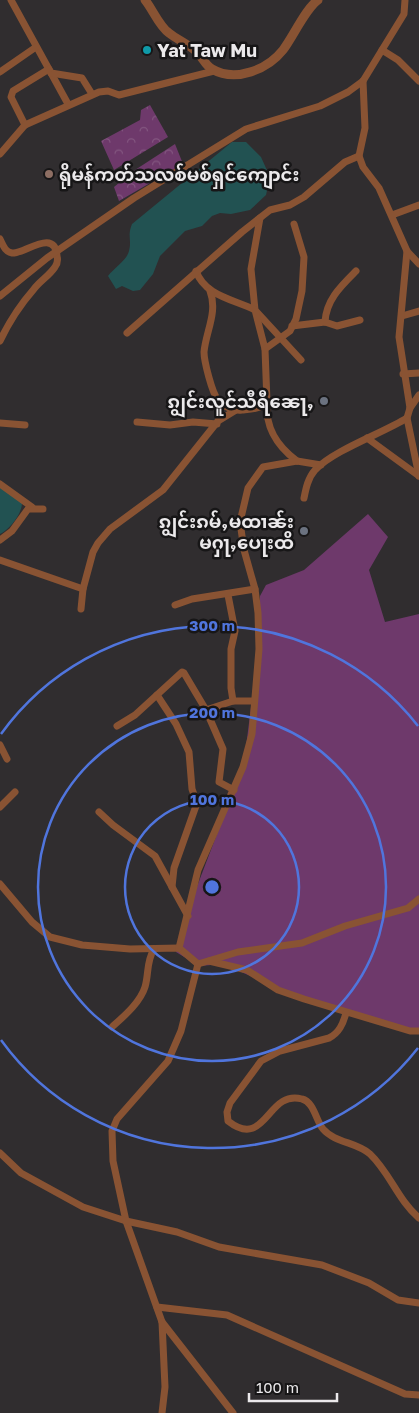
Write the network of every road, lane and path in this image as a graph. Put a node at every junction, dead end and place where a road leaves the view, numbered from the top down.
1 (11, 0) edge
2 (144, 0) edge
3 (318, 0) edge
4 (404, 0) edge
5 (36, 46) junction
6 (382, 50) junction
7 (214, 70) junction
8 (50, 71) junction
9 (0, 72) edge
10 (418, 76) edge
11 (363, 81) junction
12 (92, 94) junction
13 (68, 104) junction
14 (25, 125) junction
15 (0, 154) edge
16 (359, 156) junction
17 (419, 205) edge
18 (392, 215) junction
19 (260, 218) junction
20 (294, 224) dead end
21 (0, 239) edge
22 (407, 251) junction
23 (57, 252) junction
24 (419, 264) edge
25 (196, 271) junction
26 (356, 271) dead end
27 (210, 291) junction
28 (0, 296) edge
29 (255, 310) junction
30 (419, 311) edge
31 (402, 316) junction
32 (360, 320) dead end
33 (325, 322) junction
34 (292, 326) junction
35 (128, 333) dead end
36 (280, 338) junction
37 (0, 341) edge
38 (266, 349) junction
39 (301, 360) dead end
40 (419, 373) edge
41 (403, 374) junction
42 (419, 395) edge
43 (267, 402) junction
44 (410, 408) junction
45 (236, 410) junction
46 (407, 418) junction
47 (137, 422) dead end
48 (0, 423) edge
49 (26, 424) dead end
50 (217, 424) junction
51 (367, 438) junction
52 (298, 461) junction
53 (321, 465) junction
54 (419, 476) edge
55 (0, 484) edge
56 (304, 498) dead end
57 (32, 507) junction
58 (43, 509) dead end
59 (0, 540) edge
60 (0, 560) edge
61 (83, 589) junction
62 (255, 589) junction
63 (228, 595) junction
64 (175, 606) dead end
65 (81, 608) dead end
66 (156, 695) junction
67 (233, 701) junction
68 (253, 701) junction
69 (206, 710) junction
70 (117, 726) dead end
71 (0, 745) edge
72 (7, 760) dead end
73 (234, 790) junction
74 (16, 792) dead end
75 (0, 807) edge
76 (99, 812) dead end
77 (0, 884) edge
78 (172, 887) junction
79 (419, 899) edge
80 (188, 916) junction
81 (179, 948) junction
82 (154, 949) junction
83 (209, 961) junction
84 (198, 964) junction
85 (346, 1013) junction
86 (112, 1028) dead end
87 (419, 1031) edge
88 (0, 1153) edge
89 (419, 1218) edge
90 (126, 1221) junction
91 (419, 1303) edge
92 (157, 1307) junction
93 (162, 1322) junction
94 (419, 1395) edge
95 (162, 1413) edge
96 (233, 1413) edge

1 - 5 street
2 - 7 street
3 - 7 street
4 - 6 street
5 - 8 street
5 - 9 street
6 - 10 street
6 - 11 street
7 - 12 street
8 - 12 street
8 - 13 street
8 - 14 street
11 - 16 street
11 - 23 street
12 - 13 street
13 - 14 street
14 - 15 street
16 - 18 street
16 - 19 street
17 - 18 street
18 - 22 street
19 - 25 street
19 - 29 street
20 - 34 street
21 - 23 street
22 - 24 street
22 - 31 street
23 - 28 street
23 - 37 street
25 - 27 street
25 - 35 street
26 - 33 street
27 - 29 street
27 - 45 street
29 - 36 street
29 - 38 street
30 - 31 street
31 - 41 street
32 - 33 street
33 - 34 street
34 - 36 street
36 - 38 street
36 - 39 street
38 - 43 street
40 - 41 street
41 - 44 street
42 - 44 street
43 - 45 street
43 - 52 street
44 - 46 street
45 - 50 street
46 - 51 street
46 - 54 street
47 - 50 street
48 - 49 street
50 - 61 street
51 - 53 street
51 - 54 street
52 - 53 street
52 - 62 street
53 - 56 street
55 - 57 street
57 - 58 street
57 - 59 street
60 - 61 street
61 - 65 street
62 - 63 street
62 - 68 street
63 - 64 street
63 - 67 street
66 - 69 street
66 - 70 street
66 - 78 street
67 - 68 street
67 - 69 street
68 - 73 street
69 - 73 street
71 - 72 street
73 - 80 street
74 - 75 street
76 - 78 street
77 - 82 street
78 - 80 street
79 - 83 street
80 - 81 street
81 - 82 street
81 - 84 street
82 - 86 street
83 - 84 street
83 - 85 street
84 - 90 street
85 - 87 street
85 - 89 street
88 - 90 street
90 - 91 street
90 - 92 street
92 - 93 street
92 - 94 street
93 - 95 street
93 - 96 street

